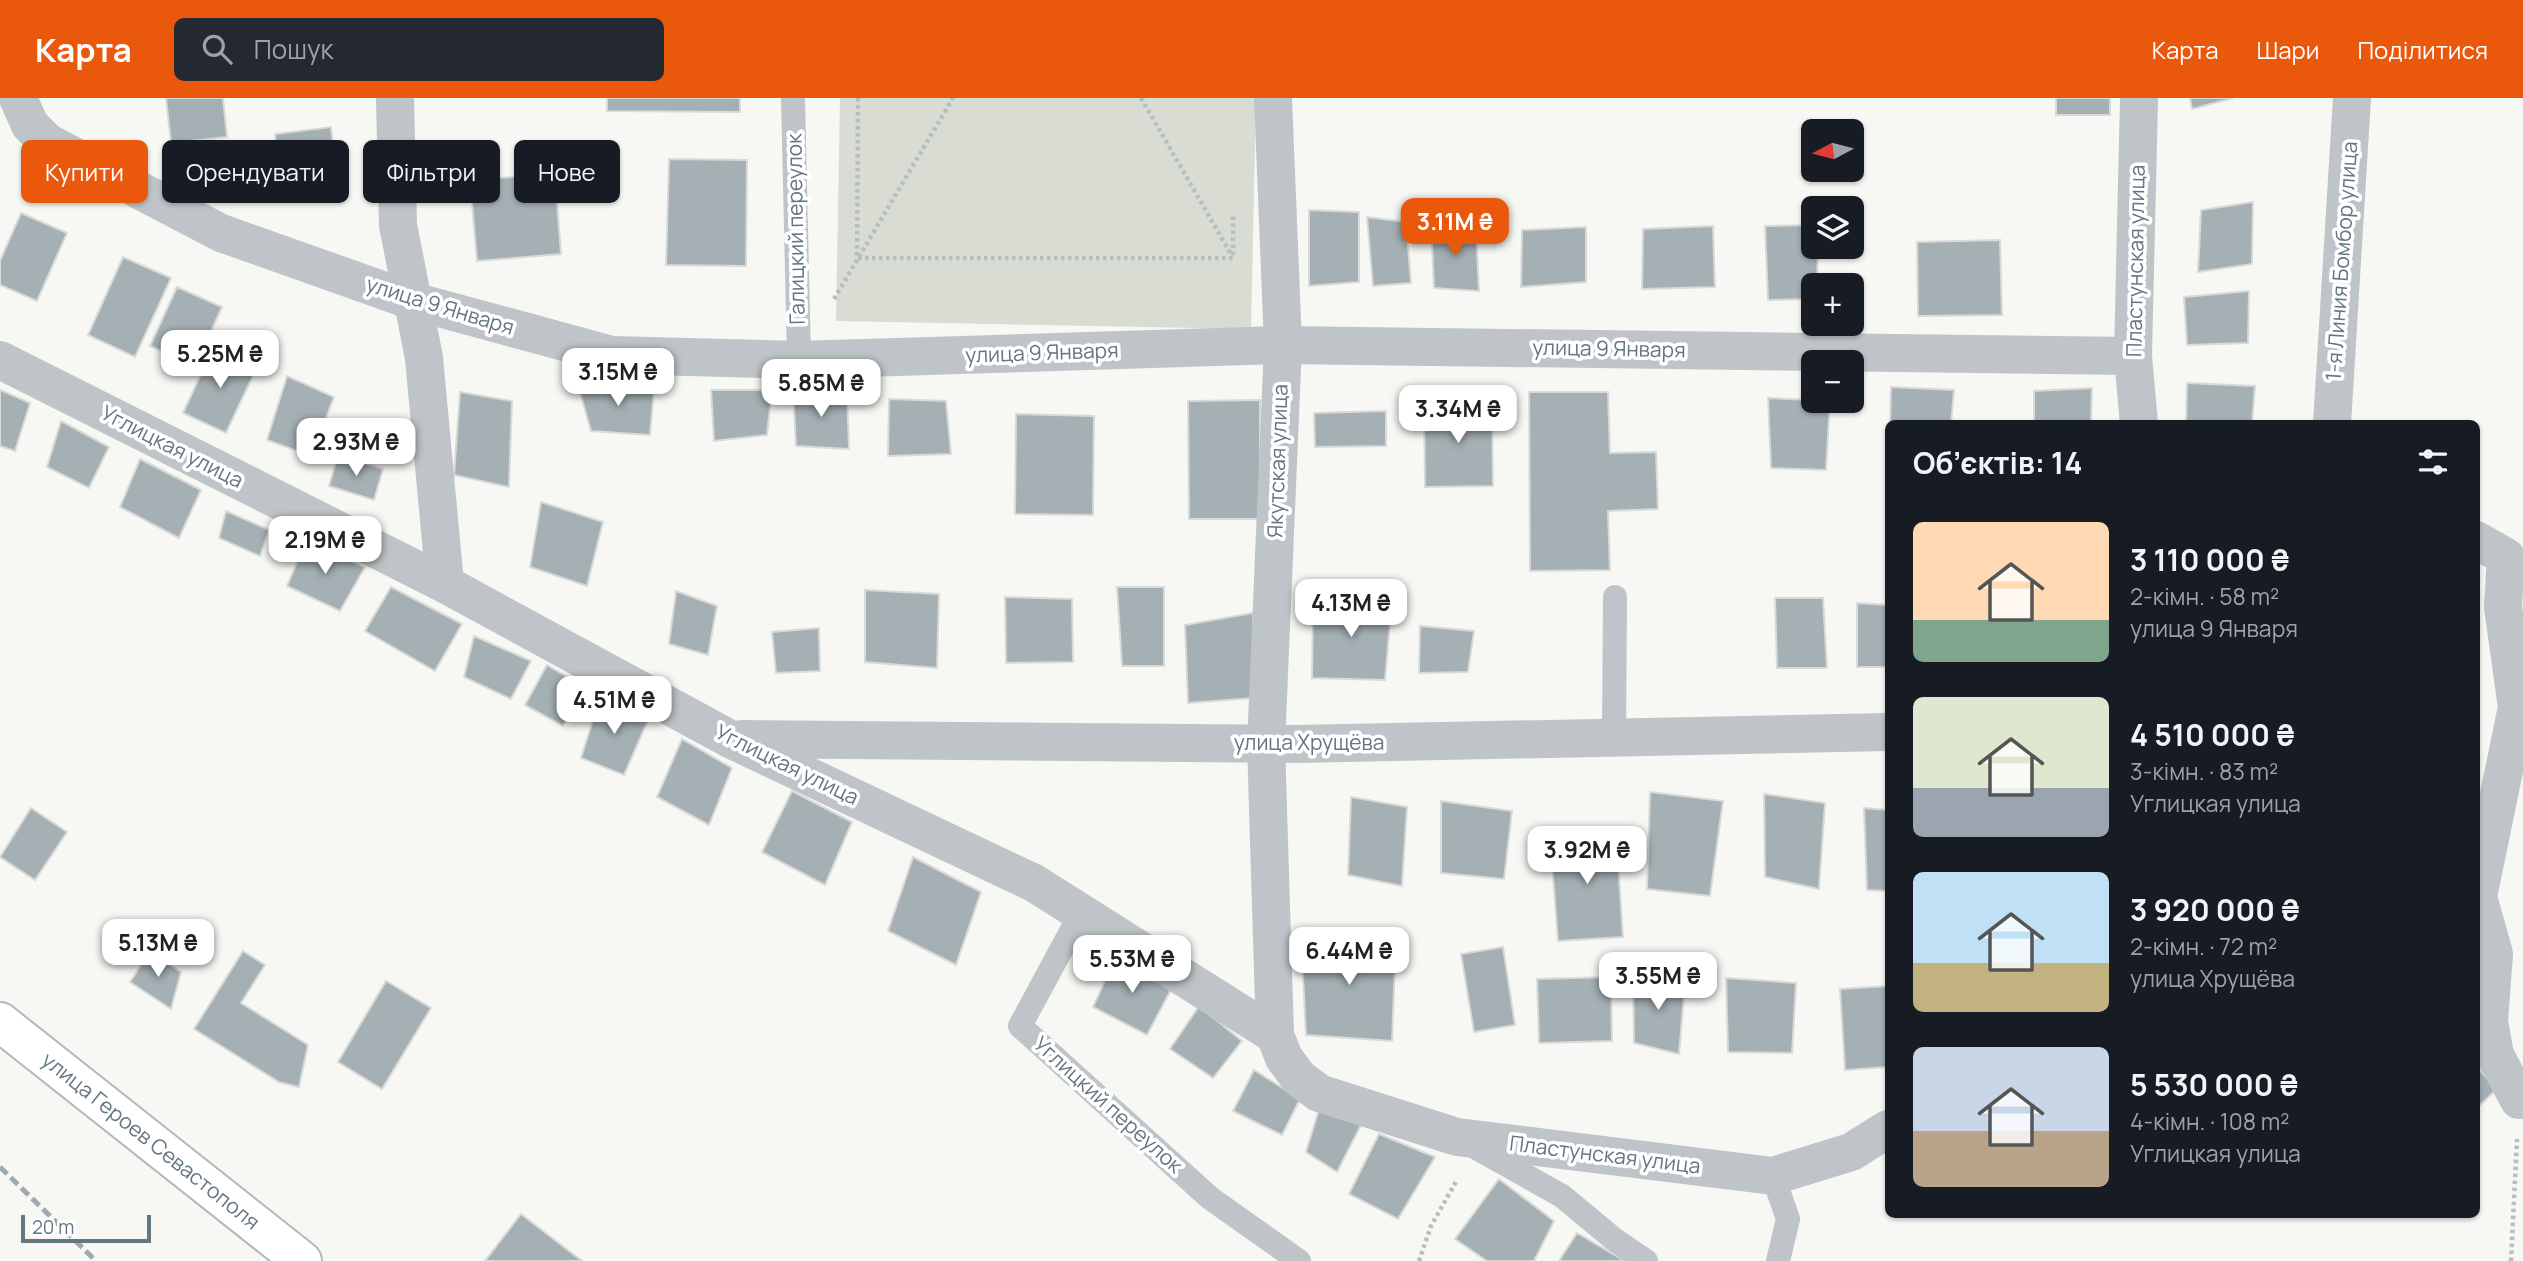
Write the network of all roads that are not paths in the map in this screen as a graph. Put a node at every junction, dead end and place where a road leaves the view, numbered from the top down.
1 (18, 98) edge
2 (395, 98) edge
3 (793, 98) edge
4 (1273, 98) edge
5 (2139, 98) edge
6 (2352, 98) edge
7 (413, 301) junction
8 (1283, 345) junction
9 (2133, 356) junction
10 (0, 360) edge
11 (799, 360) junction
12 (2139, 420) edge
13 (2332, 420) edge
14 (2480, 542) edge
15 (445, 584) junction
16 (1615, 597) dead end
17 (1885, 732) edge
18 (1614, 738) junction
19 (730, 739) junction
20 (1266, 744) junction
21 (2480, 887) edge
22 (2480, 904) edge
23 (1081, 913) junction
24 (0, 1022) edge
25 (1275, 1035) junction
26 (2521, 1096) edge
27 (1885, 1131) edge
28 (1466, 1142) junction
29 (1773, 1175) junction
30 (302, 1261) edge
31 (1299, 1261) edge
32 (1646, 1261) edge
33 (1778, 1261) edge

1 - 7 street, улица 9 Января
2 - 7 street
3 - 11 lane, Галицкий переулок
4 - 8 street, Якутская улица
5 - 9 street, Пластунская улица
6 - 13 street, 1-я Линия Бомбор улица
7 - 11 street, улица 9 Января
7 - 15 street
8 - 9 street, улица 9 Января
8 - 11 street, улица 9 Января
8 - 20 street, Якутская улица
9 - 12 street, Пластунская улица
10 - 15 street, Углицкая улица
14 - 21 street
15 - 19 street, Углицкая улица
16 - 18 lane
17 - 18 street, улица Хрущёва
18 - 20 street, улица Хрущёва
19 - 20 street, улица Хрущёва
19 - 23 street, Углицкая улица
20 - 25 street, Якутская улица
22 - 26 street
23 - 25 street, Углицкая улица
23 - 31 lane, Углицкий переулок
24 - 30 main road, улица Героев Севастополя
25 - 28 street, Пластунская улица
27 - 29 street, Пластунская улица
28 - 29 street, Пластунская улица
28 - 32 lane
29 - 33 lane

